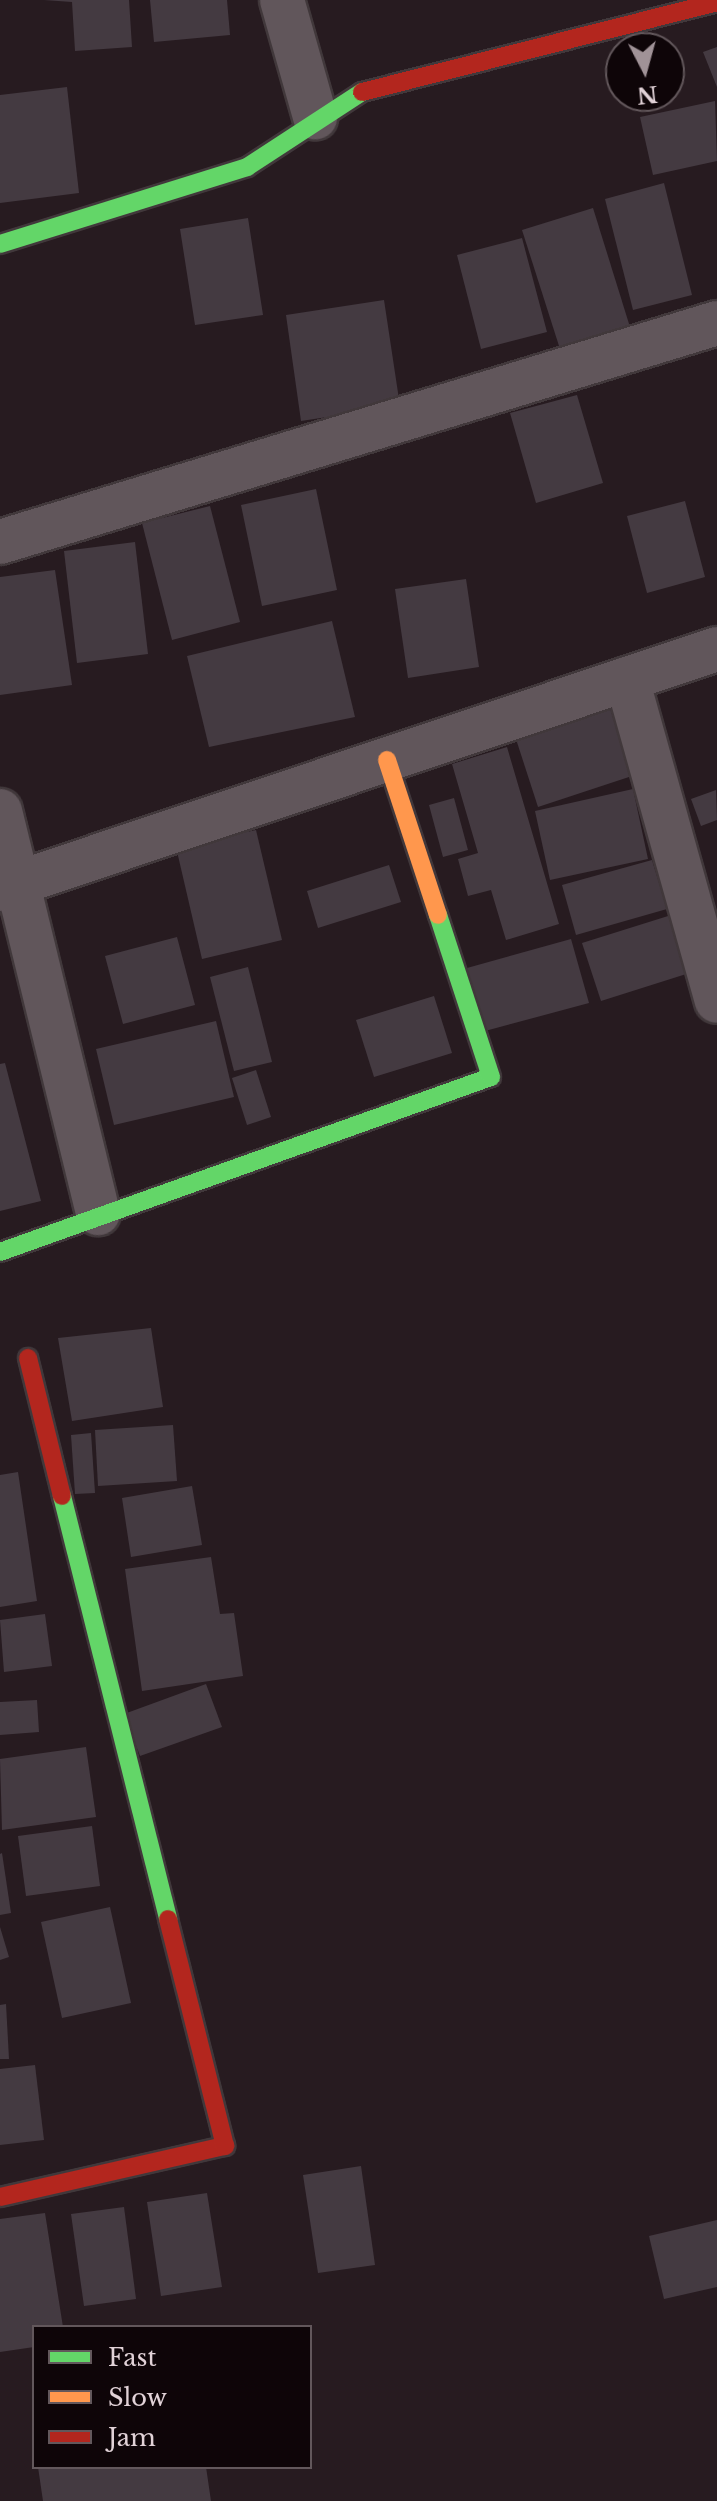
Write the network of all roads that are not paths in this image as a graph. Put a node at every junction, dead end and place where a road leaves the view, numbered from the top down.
1 (282, 0) edge
2 (717, 2) edge
3 (315, 117) junction
4 (0, 244) edge
5 (717, 323) edge
6 (0, 542) edge
7 (717, 649) edge
8 (627, 679) junction
9 (387, 760) junction
10 (0, 811) edge
11 (10, 886) edge
12 (717, 1001) edge
13 (98, 1213) junction
14 (0, 1252) edge
15 (28, 1358) dead end
16 (0, 2197) edge

1 - 3 street
2 - 3 street
3 - 4 street
5 - 6 street
7 - 8 street
8 - 9 street
8 - 12 street
9 - 11 street
9 - 13 street
10 - 11 street
11 - 13 street
13 - 14 street
15 - 16 street

